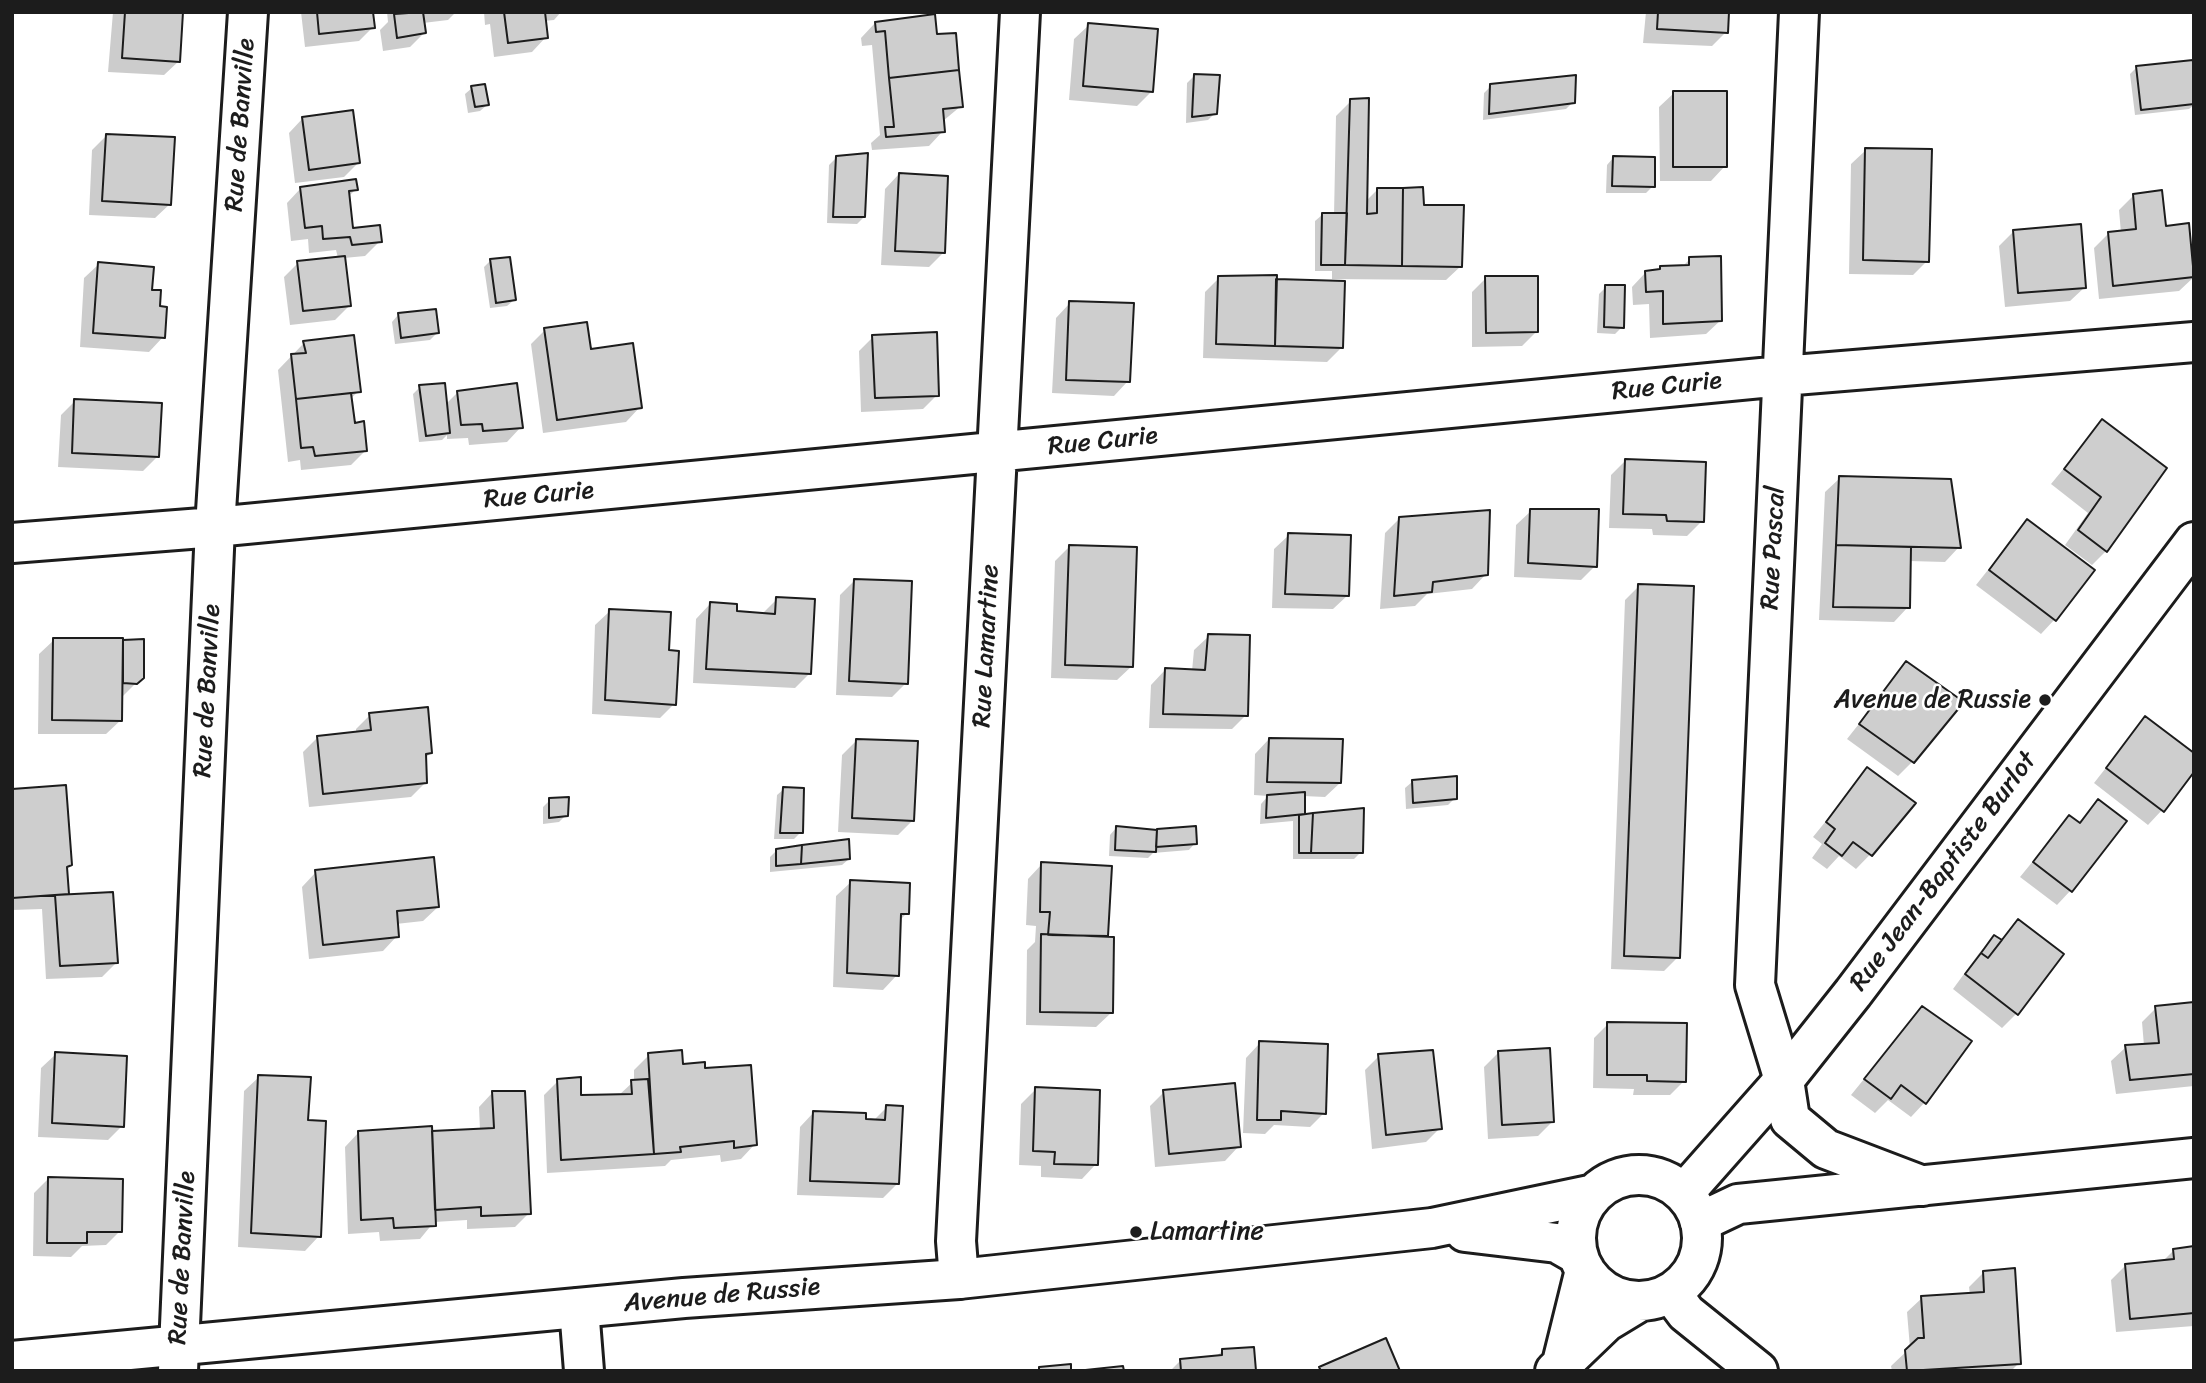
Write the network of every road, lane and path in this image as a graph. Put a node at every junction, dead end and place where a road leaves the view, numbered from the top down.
1 (248, 12) edge
2 (1020, 12) edge
3 (1799, 12) edge
4 (2194, 342) edge
5 (1782, 376) junction
6 (997, 453) junction
7 (215, 527) junction
8 (2194, 542) edge
9 (12, 543) edge
10 (1784, 1080) junction
11 (2194, 1158) edge
12 (1923, 1186) junction
13 (1594, 1194) junction
14 (1692, 1208) junction
15 (1432, 1228) junction
16 (1581, 1263) junction
17 (959, 1279) junction
18 (1655, 1298) junction
19 (579, 1308) junction
20 (178, 1358) edge
21 (12, 1361) edge
22 (1558, 1367) edge
23 (584, 1371) edge
24 (1758, 1371) edge

1 - 7 street, Rue de Banville
2 - 6 street, Rue Lamartine
3 - 5 street, Rue Pascal
4 - 5 street, Rue Curie
5 - 6 street, Rue Curie
5 - 10 street, Rue Pascal
6 - 7 street, Rue Curie
6 - 17 street, Rue Lamartine
7 - 9 street, Rue Curie
7 - 20 street, Rue de Banville
8 - 10 street, Rue Jean-Baptiste Burlot
10 - 12 street
10 - 14 street, Rue Jean-Baptiste Burlot
11 - 12 street
12 - 14 street
13 - 14 street
13 - 15 street, Avenue de Russie
13 - 16 street
14 - 18 street
15 - 16 street, Avenue de Russie
15 - 17 street, Avenue de Russie
16 - 18 street
16 - 22 street
17 - 19 street, Avenue de Russie
18 - 22 street
18 - 24 street
19 - 20 street, Avenue de Russie
19 - 23 street
20 - 21 street, Avenue de Russie

